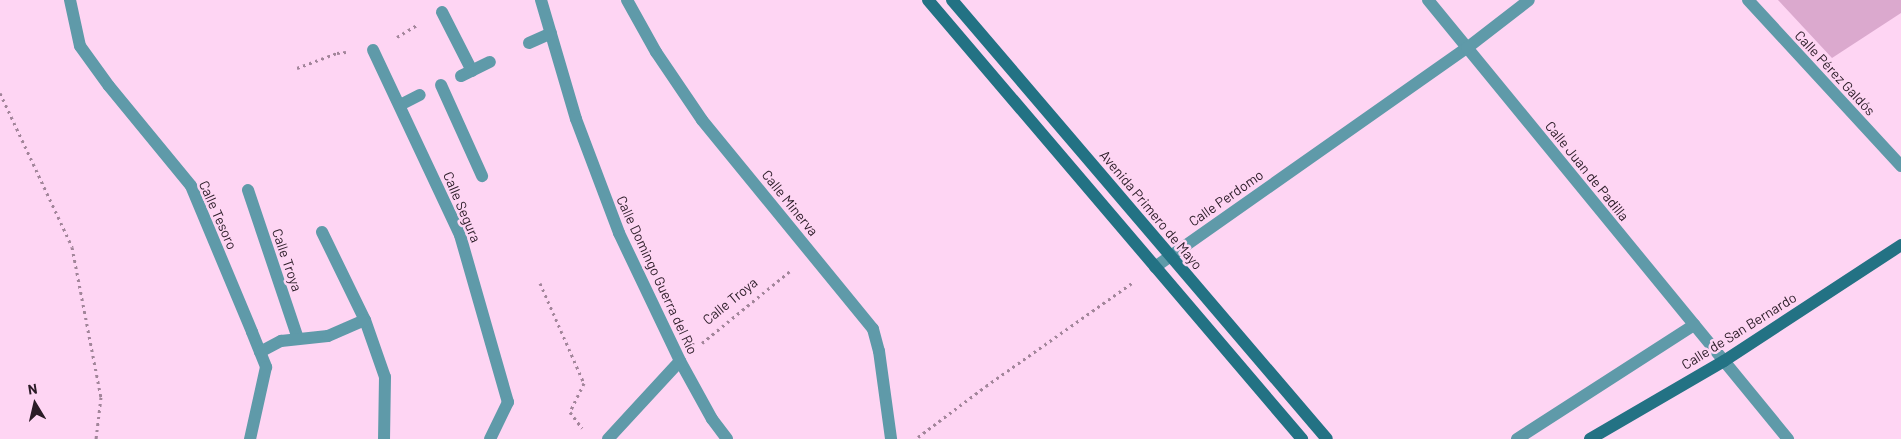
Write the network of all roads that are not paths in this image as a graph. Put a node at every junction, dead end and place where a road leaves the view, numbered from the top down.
1 (70, 0) edge
2 (542, 0) edge
3 (627, 0) edge
4 (928, 0) edge
5 (952, 0) edge
6 (1428, 0) edge
7 (1529, 0) edge
8 (1748, 0) edge
9 (442, 12) dead end
10 (551, 33) junction
11 (529, 43) dead end
12 (1467, 48) junction
13 (373, 50) dead end
14 (490, 62) dead end
15 (441, 85) dead end
16 (420, 95) dead end
17 (400, 105) junction
18 (1901, 166) edge
19 (482, 176) dead end
20 (248, 190) dead end
21 (322, 232) dead end
22 (1901, 244) edge
23 (1171, 256) junction
24 (1155, 267) junction
25 (365, 320) junction
26 (1694, 325) junction
27 (298, 339) junction
28 (260, 352) junction
29 (680, 361) junction
30 (1724, 361) junction
31 (250, 439) edge
32 (384, 439) edge
33 (490, 439) edge
34 (608, 439) edge
35 (727, 439) edge
36 (891, 439) edge
37 (1302, 439) edge
38 (1327, 439) edge
39 (1517, 439) edge
40 (1590, 439) edge
41 (1788, 439) edge

1 - 28 street, Calle Tesoro
2 - 10 street, Calle Domingo Guerra del Río
3 - 36 street, Calle Minerva
4 - 24 street
5 - 23 street, Avenida Primero de Mayo
6 - 12 street, Calle Juan de Padilla
7 - 12 street, Calle Perdomo
8 - 18 street, Calle Pérez Galdós
9 - 14 street
10 - 11 street
10 - 29 street, Calle Domingo Guerra del Río
12 - 23 street, Calle Perdomo
12 - 26 street, Calle Juan de Padilla
13 - 17 street, Calle Segura
15 - 19 street
16 - 17 street
17 - 33 street, Calle Segura
20 - 27 street, Calle Troya
21 - 25 street
22 - 30 street, Calle de San Bernardo
23 - 24 street, Calle Perdomo
23 - 38 street, Avenida Primero de Mayo
24 - 37 street
25 - 27 street
25 - 32 street
26 - 30 street, Calle Juan de Padilla
26 - 39 street
27 - 28 street
28 - 31 street, Calle Tesoro
29 - 34 street
29 - 35 street, Calle Domingo Guerra del Río
30 - 40 street, Calle de San Bernardo
30 - 41 street, Calle Juan de Padilla

